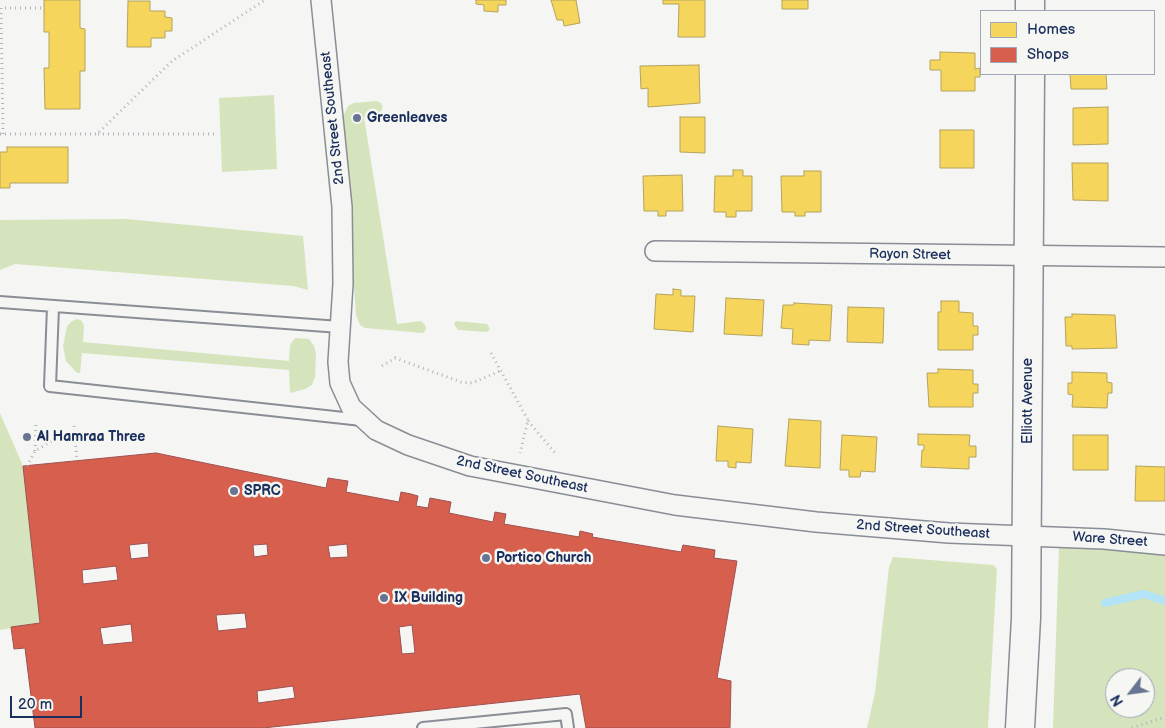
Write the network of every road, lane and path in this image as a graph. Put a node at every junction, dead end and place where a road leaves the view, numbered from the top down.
1 (265, 0) edge
2 (321, 0) edge
3 (0, 8) edge
4 (44, 8) dead end
5 (1030, 75) edge
6 (1, 86) edge
7 (1, 134) edge
8 (98, 134) junction
9 (215, 134) dead end
10 (655, 251) dead end
11 (1028, 256) junction
12 (1165, 257) edge
13 (0, 302) edge
14 (53, 307) junction
15 (340, 327) junction
16 (491, 353) dead end
17 (382, 366) dead end
18 (500, 371) junction
19 (362, 420) junction
20 (528, 420) junction
21 (36, 422) dead end
22 (74, 426) dead end
23 (75, 432) junction
24 (35, 451) junction
25 (520, 454) dead end
26 (556, 454) dead end
27 (77, 461) dead end
28 (27, 466) dead end
29 (1027, 536) junction
30 (1056, 537) joint
31 (1165, 545) edge
32 (1165, 718) edge
33 (423, 728) edge
34 (568, 728) edge
35 (1020, 728) edge
36 (1132, 728) edge

1 - 8 path
2 - 15 street, 2nd Street Southeast
3 - 4 path
3 - 6 path
5 - 11 street, Elliott Avenue
6 - 7 path
7 - 8 path
8 - 9 path
10 - 11 street, Rayon Street
11 - 12 street, Rayon Street
11 - 29 street, Elliott Avenue
13 - 14 lane
14 - 15 lane
14 - 19 lane
15 - 19 street, 2nd Street Southeast
16 - 18 path
17 - 18 path
18 - 20 path
19 - 29 street, 2nd Street Southeast
20 - 25 path
20 - 26 path
21 - 24 path
22 - 23 path
23 - 24 path
23 - 27 path
24 - 28 path
29 - 30 street, 2nd Street Southeast
29 - 35 street, Elliott Avenue
30 - 31 street, Ware Street
32 - 36 path
33 - 34 lane

